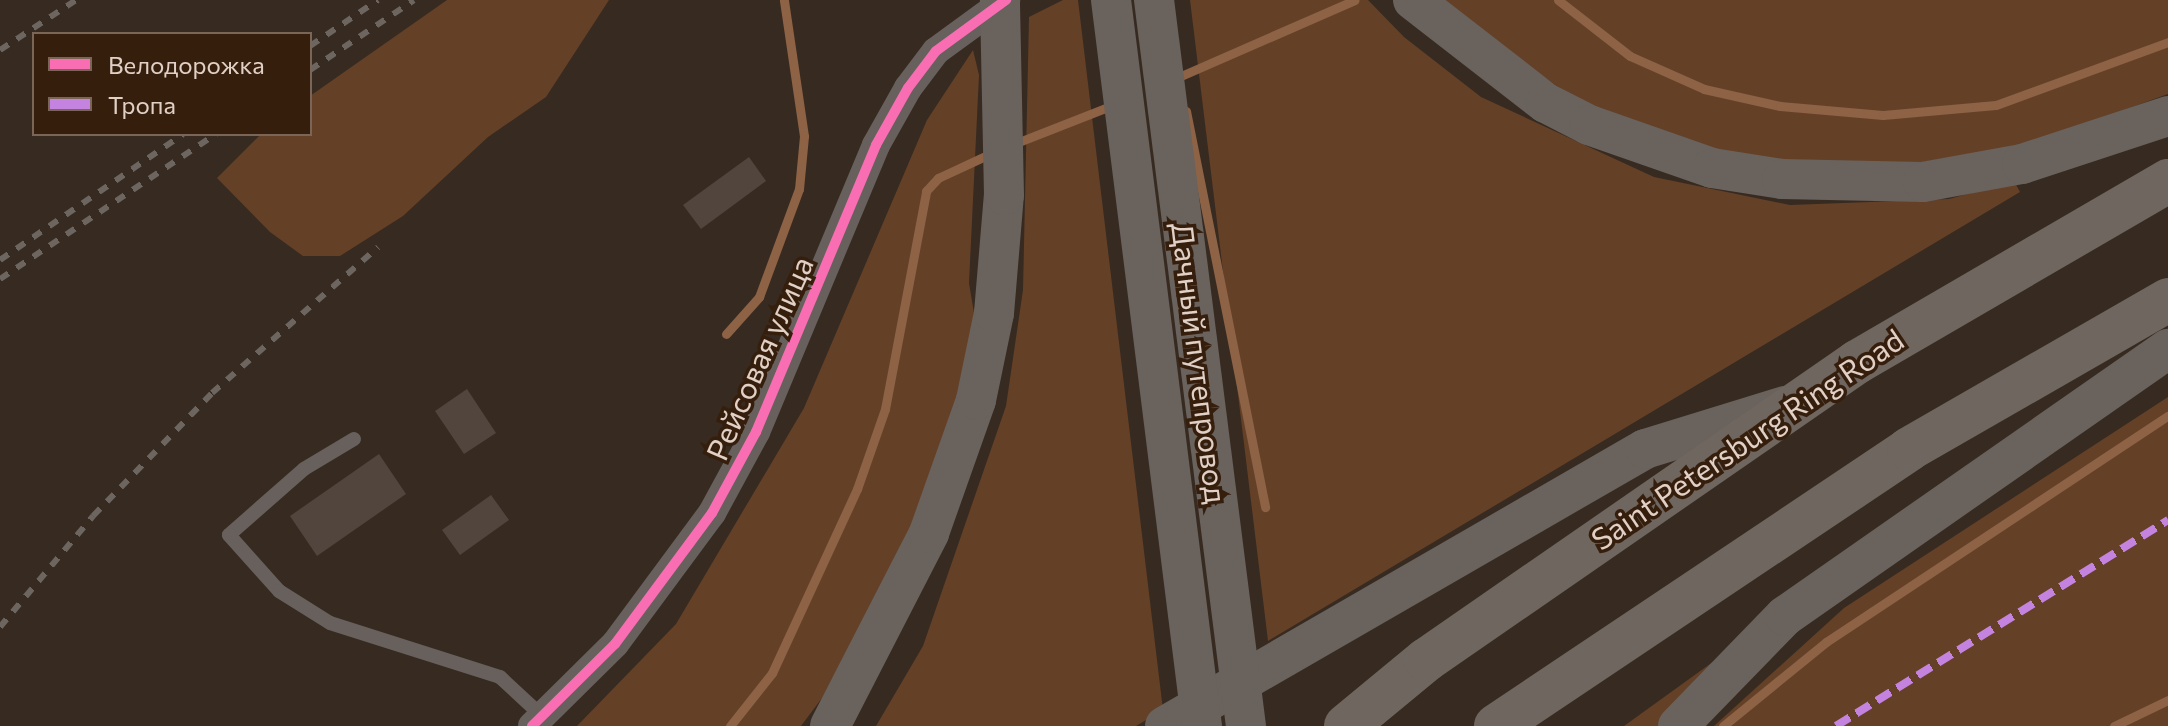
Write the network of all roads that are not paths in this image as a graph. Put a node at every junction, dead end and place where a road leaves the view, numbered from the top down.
1 (1003, 0) edge
2 (1111, 0) edge
3 (1154, 0) edge
4 (1413, 0) edge
5 (2168, 116) edge
6 (2168, 181) edge
7 (2168, 300) edge
8 (2168, 349) edge
9 (1797, 402) junction
10 (354, 439) dead end
11 (538, 722) edge
12 (831, 723) edge
13 (1165, 726) edge
14 (1202, 726) edge
15 (1246, 726) edge
16 (1346, 726) edge
17 (1496, 726) edge
18 (1678, 726) edge

1 - 11 street, Рейсовая улица
1 - 12 main road, bridge
2 - 14 main road, Дачный путепровод, bridge
3 - 15 main road, Дачный путепровод, bridge
4 - 5 main road
6 - 9 highway, Saint Petersburg Ring Road
7 - 17 highway
8 - 18 main road
9 - 13 main road
9 - 16 highway, Saint Petersburg Ring Road
10 - 11 lane

